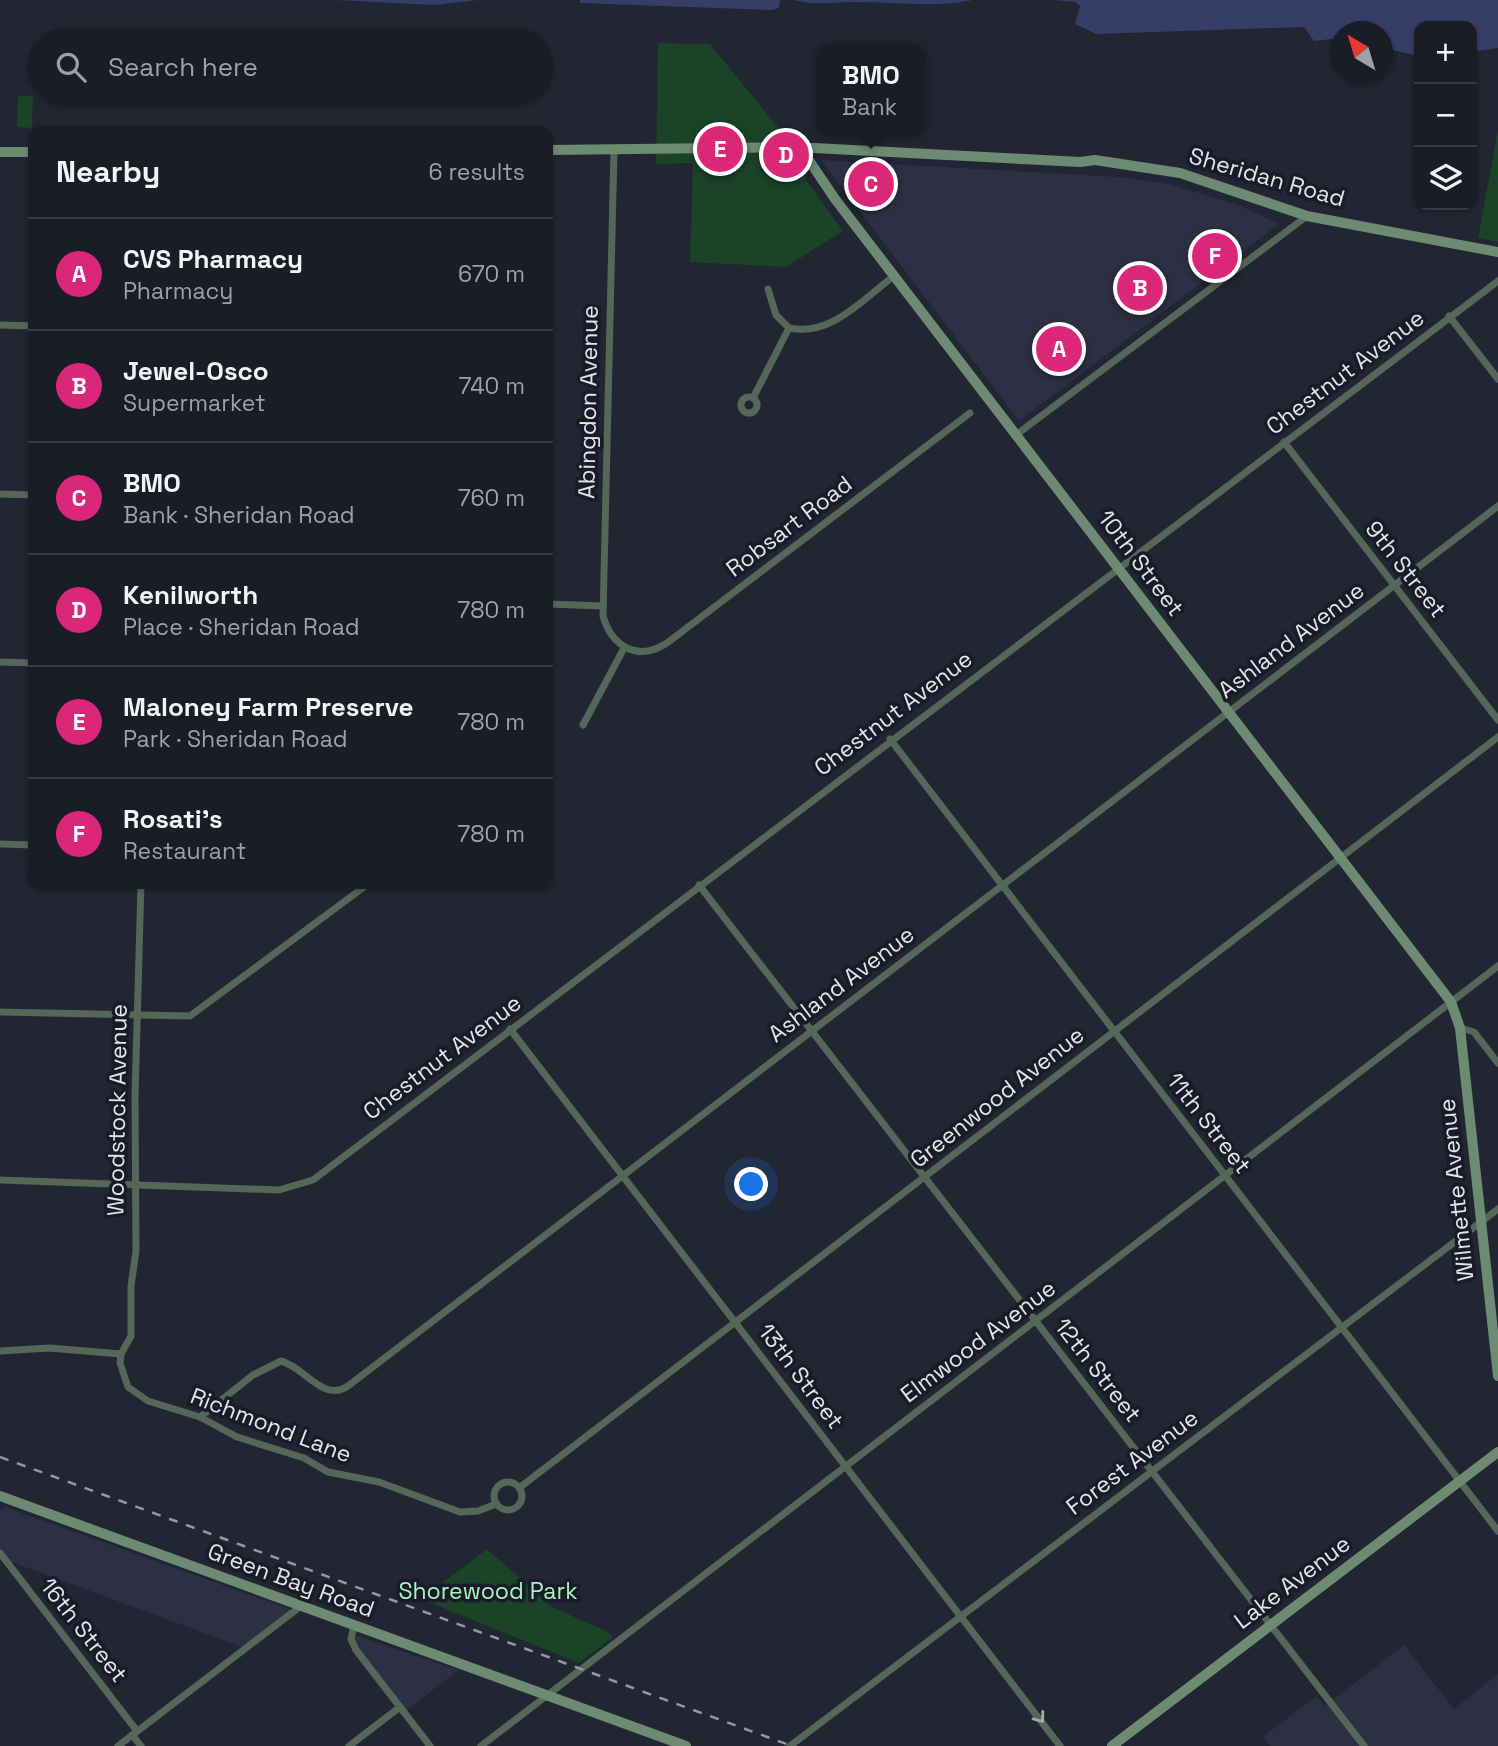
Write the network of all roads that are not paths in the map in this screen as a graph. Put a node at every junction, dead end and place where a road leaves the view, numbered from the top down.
1 (800, 147) junction
2 (553, 150) edge
3 (614, 150) junction
4 (0, 152) edge
5 (28, 152) edge
6 (1307, 216) junction
7 (1498, 252) edge
8 (894, 276) junction
9 (1498, 281) edge
10 (768, 289) dead end
11 (1450, 316) junction
12 (0, 325) edge
13 (28, 326) edge
14 (789, 328) junction
15 (1498, 379) edge
16 (752, 398) dead end
17 (970, 413) dead end
18 (1016, 435) junction
19 (1284, 442) junction
20 (0, 494) edge
21 (28, 495) edge
22 (1498, 506) edge
23 (1117, 566) junction
24 (1394, 585) junction
25 (553, 604) edge
26 (603, 606) junction
27 (624, 648) junction
28 (0, 662) edge
29 (28, 663) edge
30 (1229, 712) junction
31 (1498, 720) edge
32 (583, 725) dead end
33 (1498, 737) edge
34 (890, 739) junction
35 (0, 844) edge
36 (28, 845) edge
37 (1340, 858) junction
38 (699, 885) junction
39 (1002, 885) junction
40 (141, 889) edge
41 (361, 889) edge
42 (1498, 966) edge
43 (1451, 1002) junction
44 (0, 1012) edge
45 (138, 1015) junction
46 (1460, 1028) junction
47 (510, 1029) junction
48 (812, 1030) junction
49 (1114, 1031) junction
50 (1498, 1063) edge
51 (622, 1175) junction
52 (1225, 1175) junction
53 (925, 1177) junction
54 (0, 1180) edge
55 (133, 1183) junction
56 (1498, 1209) edge
57 (1479, 1223) junction
58 (1036, 1321) junction
59 (735, 1322) junction
60 (1342, 1328) junction
61 (0, 1351) edge
62 (121, 1354) junction
63 (1498, 1376) edge
64 (200, 1417) junction
65 (1498, 1452) edge
66 (846, 1466) junction
67 (1152, 1471) junction
68 (1460, 1481) junction
69 (519, 1488) junction
70 (2, 1499) edge
71 (496, 1504) junction
72 (1498, 1531) edge
73 (0, 1553) edge
74 (301, 1606) junction
75 (962, 1615) junction
76 (354, 1625) junction
77 (1271, 1625) junction
78 (547, 1695) junction
79 (400, 1707) junction
80 (135, 1733) junction
81 (118, 1746) edge
82 (141, 1746) edge
83 (349, 1746) edge
84 (430, 1746) edge
85 (481, 1746) edge
86 (686, 1746) edge
87 (790, 1746) edge
88 (1060, 1746) edge
89 (1112, 1746) edge
90 (1364, 1746) edge

1 - 3 street, Sheridan Road
1 - 6 street, Sheridan Road
1 - 8 street, 10th Street
2 - 3 street, Sheridan Road
3 - 26 street, Abingdon Avenue
4 - 5 street
6 - 7 street, Sheridan Road
6 - 18 street
8 - 14 street
8 - 18 street, 10th Street
9 - 11 street, Chestnut Avenue
10 - 14 street
11 - 15 street
11 - 19 street, Chestnut Avenue
12 - 13 street
14 - 16 street
17 - 27 street, Robsart Road
18 - 23 street, 10th Street
19 - 23 street, Chestnut Avenue
19 - 24 street, 9th Street
20 - 21 street
22 - 24 street, Ashland Avenue
23 - 30 street, 10th Street
23 - 34 street, Chestnut Avenue
24 - 30 street, Ashland Avenue
24 - 31 street, 9th Street
25 - 26 street
26 - 27 street, Abingdon Avenue
27 - 32 street
28 - 29 street
30 - 37 street, 10th Street
30 - 39 street, Ashland Avenue
33 - 37 street, Greenwood Avenue
34 - 38 street, Chestnut Avenue
34 - 39 street, 11th Street
35 - 36 street
37 - 43 street, 10th Street
37 - 49 street, Greenwood Avenue
38 - 47 street, Chestnut Avenue
38 - 48 street, 12th Street
39 - 48 street, Ashland Avenue
39 - 49 street, 11th Street
40 - 45 street, Woodstock Avenue
41 - 45 street
42 - 43 street, Elmwood Avenue
43 - 46 street, Wilmette Avenue
43 - 52 street, Elmwood Avenue
44 - 45 street
45 - 55 street, Woodstock Avenue
46 - 50 street
46 - 57 street, Wilmette Avenue
47 - 51 street, 13th Street
47 - 55 street, Chestnut Avenue
48 - 51 street, Ashland Avenue
48 - 53 street, 12th Street
49 - 52 street, 11th Street
49 - 53 street, Greenwood Avenue
51 - 59 street, 13th Street
51 - 64 street, Ashland Avenue
52 - 58 street, Elmwood Avenue
52 - 60 street, 11th Street
53 - 58 street, 12th Street
53 - 59 street, Greenwood Avenue
54 - 55 street
55 - 62 street, Woodstock Avenue
56 - 57 street, Forest Avenue
57 - 60 street, Forest Avenue
57 - 63 street, Wilmette Avenue
58 - 66 street, Elmwood Avenue
58 - 67 street, 12th Street
59 - 66 street, 13th Street
59 - 69 street, Greenwood Avenue
60 - 67 street, Forest Avenue
60 - 68 street, 11th Street
61 - 62 street
62 - 64 street, Richmond Lane
64 - 71 street, Richmond Lane
65 - 68 street, Lake Avenue
66 - 75 street, 13th Street
66 - 78 street, Elmwood Avenue
67 - 75 street, Forest Avenue
67 - 77 street, 12th Street
68 - 72 street, 11th Street
68 - 77 street, Lake Avenue
69 - 71 street, Greenwood Avenue
69 - 71 street, Greenwood Avenue
70 - 74 street, Green Bay Road
73 - 80 street, 16th Street
74 - 76 street, Green Bay Road
74 - 80 street
75 - 87 street, Forest Avenue
75 -> 88 street, 13th Street
76 - 78 street, Green Bay Road
76 - 79 street
77 - 89 street, Lake Avenue
77 - 90 street, 12th Street
78 - 85 street, Elmwood Avenue
78 - 86 street, Green Bay Road
79 - 83 street
79 - 84 street
80 - 81 street
80 - 82 street, 16th Street

